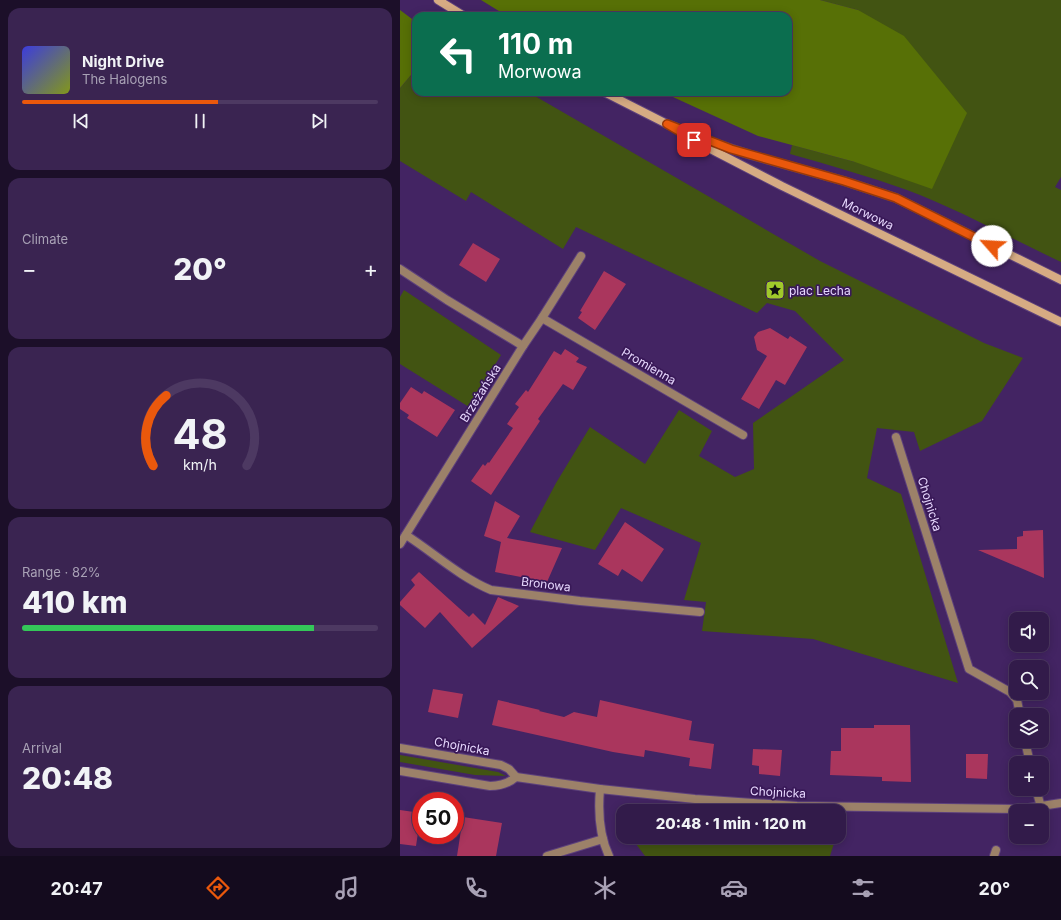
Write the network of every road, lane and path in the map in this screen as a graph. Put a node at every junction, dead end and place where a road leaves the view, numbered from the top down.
1 (438, 0) edge
2 (458, 12) edge
3 (612, 96) edge
4 (667, 124) junction
5 (581, 256) dead end
6 (400, 269) edge
7 (1061, 280) edge
8 (542, 318) junction
9 (1061, 322) edge
10 (523, 346) junction
11 (743, 435) dead end
12 (896, 437) dead end
13 (406, 535) junction
14 (400, 544) edge
15 (700, 612) dead end
16 (1019, 708) edge
17 (400, 748) edge
18 (400, 770) edge
19 (516, 777) junction
20 (600, 789) junction
21 (1061, 803) edge
22 (1049, 805) edge
23 (1009, 809) edge
24 (603, 839) junction
25 (547, 856) edge
26 (609, 856) edge

1 - 2 main road
3 - 4 main road, Morwowa
4 - 7 main road, Morwowa
4 - 9 main road, Morwowa
5 - 8 street, Brzeżańska
6 - 10 street
8 - 10 street, Brzeżańska
8 - 11 street, Promienna
10 - 13 street, Brzeżańska
12 - 16 street, Chojnicka
13 - 14 street, Brzeżańska
13 - 15 street, Bronowa
17 - 19 street, Chojnicka
18 - 19 street
19 - 20 street, Chojnicka
20 - 23 street, Chojnicka
20 - 24 street
21 - 22 street, Chojnicka
24 - 25 street
24 - 26 street

